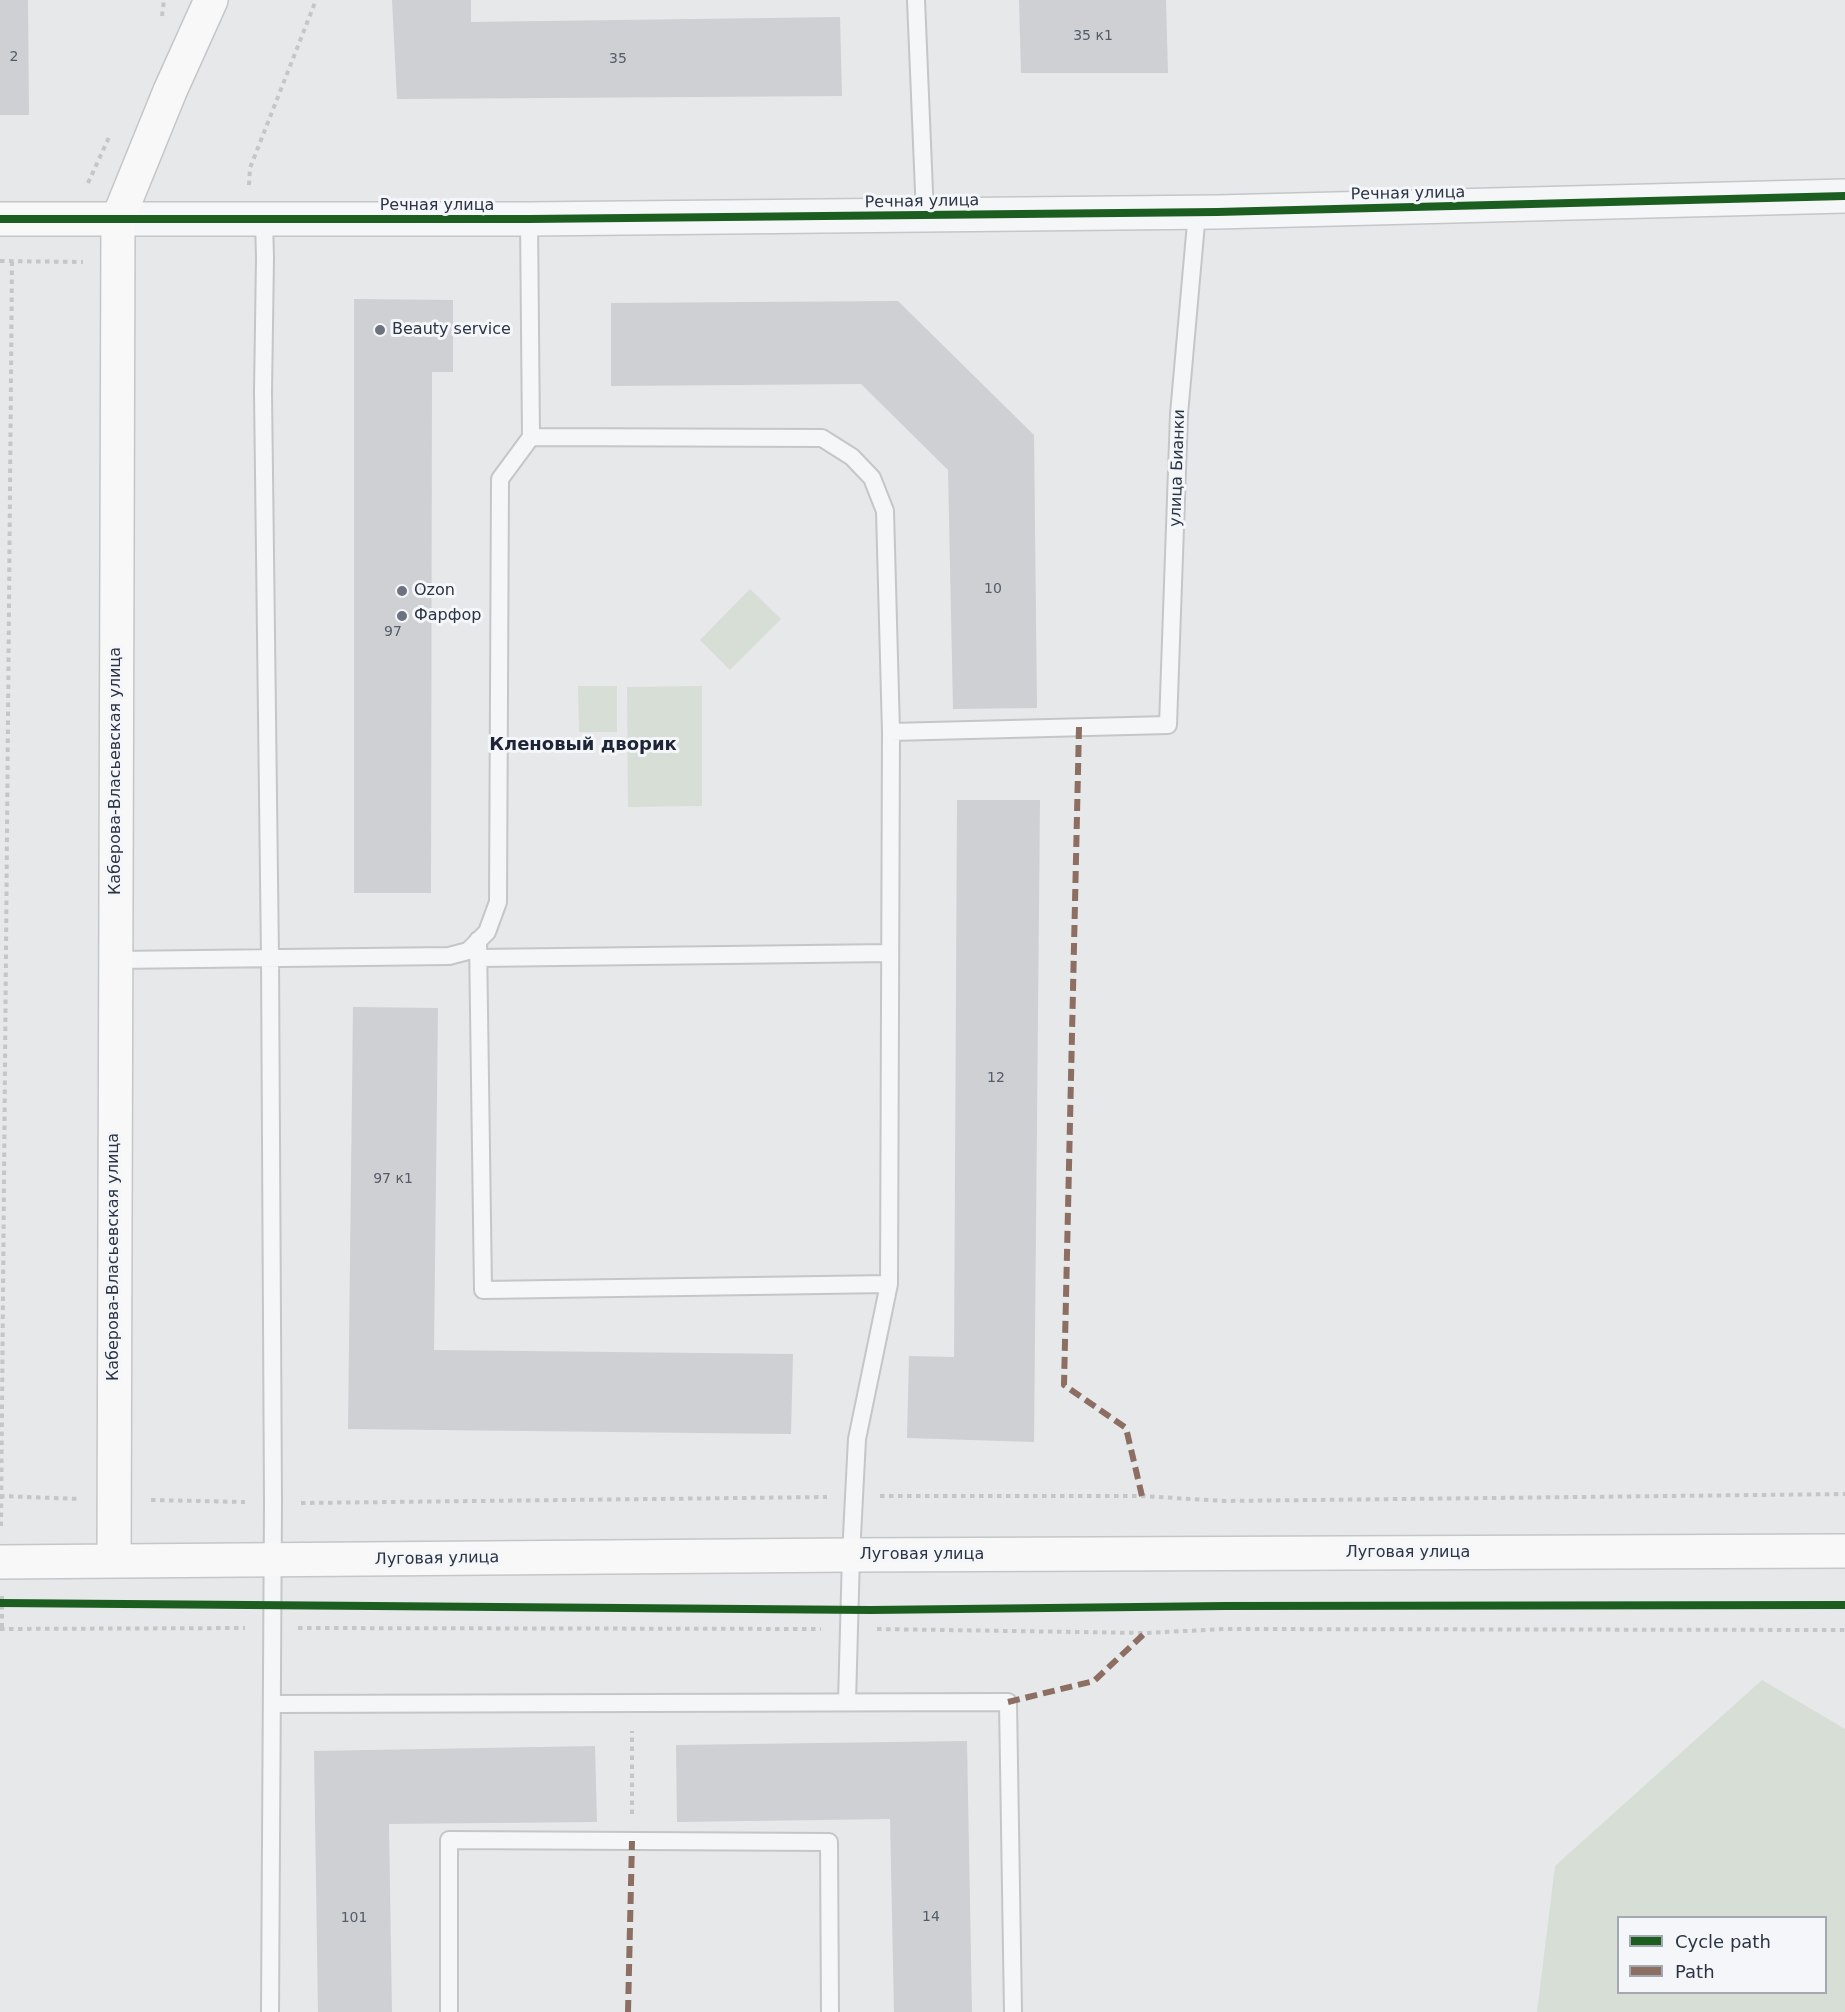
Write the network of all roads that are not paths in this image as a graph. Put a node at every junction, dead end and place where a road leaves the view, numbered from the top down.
1 (210, 0) edge
2 (916, 0) edge
3 (1845, 196) edge
4 (1197, 212) junction
5 (925, 215) junction
6 (0, 219) edge
7 (118, 219) junction
8 (255, 219) junction
9 (530, 219) junction
10 (531, 438) junction
11 (891, 732) junction
12 (478, 940) junction
13 (890, 953) junction
14 (270, 958) junction
15 (478, 958) junction
16 (115, 960) junction
17 (889, 1284) junction
18 (1845, 1551) edge
19 (851, 1555) junction
20 (114, 1561) junction
21 (273, 1561) junction
22 (1, 1562) edge
23 (848, 1702) junction
24 (272, 1704) junction
25 (270, 2012) edge
26 (449, 2012) edge
27 (830, 2012) edge
28 (1013, 2012) edge

1 - 7 street, Каберова-Власьевская улица
2 - 5 lane
3 - 4 street, Речная улица
4 - 5 street, Речная улица
4 - 11 lane, улица Бианки
5 - 9 street, Речная улица
6 - 7 street, Речная улица
7 - 8 street, Речная улица
7 - 16 street, Каберова-Власьевская улица
8 - 9 street, Речная улица
8 - 14 lane
9 - 10 lane
10 - 11 lane
10 - 12 lane
11 - 13 lane
12 - 14 lane
12 - 15 lane
13 - 15 lane
13 - 17 lane
14 - 16 lane
14 - 21 lane
15 - 17 lane
16 - 20 street, Каберова-Власьевская улица
17 - 19 lane
18 - 19 street, Луговая улица
19 - 21 street, Луговая улица
19 - 23 lane
20 - 21 street, Луговая улица
20 - 22 street, Луговая улица
21 - 24 lane
23 - 24 lane
23 - 28 lane
24 - 25 lane
26 - 27 lane

